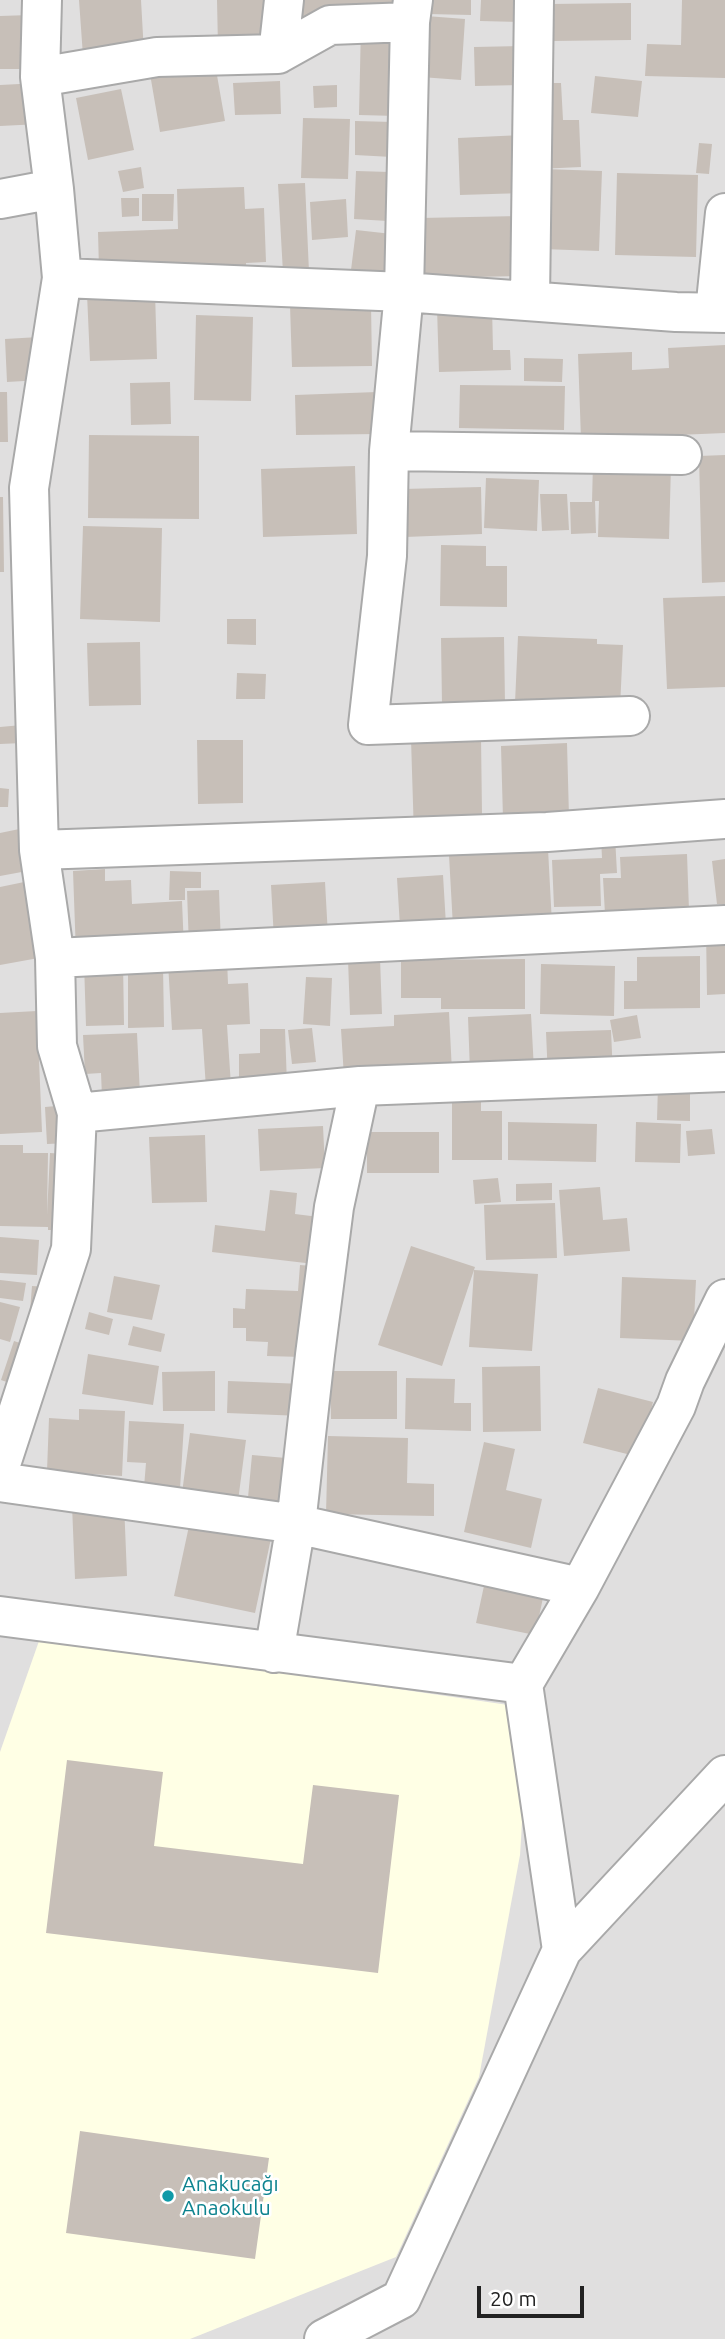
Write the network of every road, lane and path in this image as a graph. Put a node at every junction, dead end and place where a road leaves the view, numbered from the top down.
1 (42, 0) edge
2 (284, 0) edge
3 (534, 0) edge
4 (412, 11) edge
5 (278, 54) junction
6 (40, 77) junction
7 (54, 189) junction
8 (0, 200) edge
9 (725, 213) edge
10 (62, 278) junction
11 (404, 292) junction
12 (530, 300) junction
13 (720, 313) edge
14 (389, 451) junction
15 (682, 455) dead end
16 (630, 716) dead end
17 (725, 819) edge
18 (39, 849) junction
19 (725, 925) edge
20 (55, 958) junction
21 (725, 1072) edge
22 (360, 1086) junction
23 (77, 1113) junction
24 (725, 1299) edge
25 (0, 1467) edge
26 (0, 1482) edge
27 (296, 1524) junction
28 (580, 1587) junction
29 (0, 1616) edge
30 (275, 1653) junction
31 (523, 1684) junction
32 (725, 1775) edge
33 (562, 1950) junction
34 (324, 2339) edge

1 - 6 street
2 - 5 street
3 - 12 street
4 - 5 street
4 - 11 street
5 - 6 street
6 - 7 street
7 - 8 street
7 - 10 street
9 - 13 street
10 - 11 street
10 - 18 street
11 - 12 street
11 - 14 street
12 - 13 street
14 - 15 street
14 - 16 street
17 - 18 street
18 - 20 street
19 - 20 street
20 - 23 street
21 - 22 street
22 - 23 street
22 - 27 street
23 - 25 street
24 - 28 street
26 - 27 street
27 - 28 street
27 - 30 street
28 - 31 street
29 - 30 street
30 - 31 street
31 - 33 street
32 - 33 street
33 - 34 street

